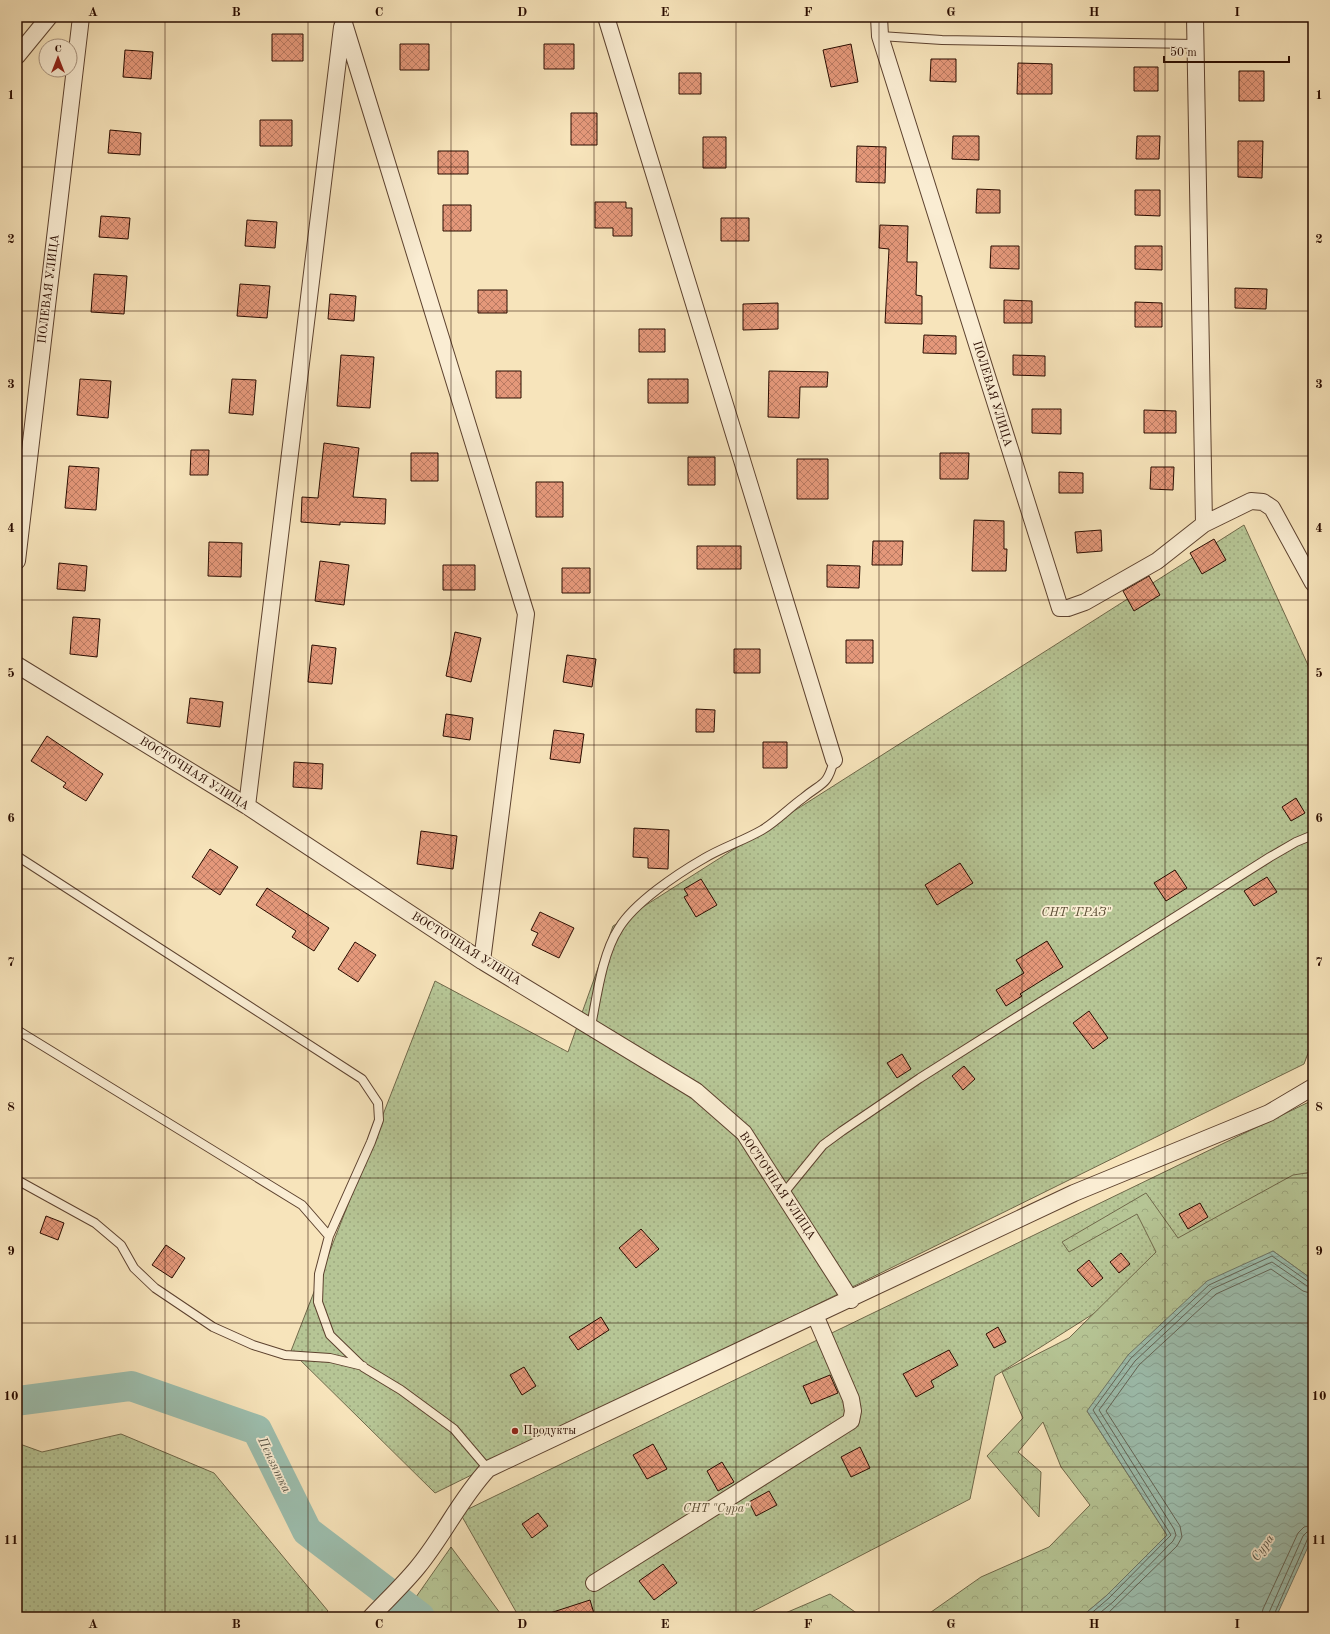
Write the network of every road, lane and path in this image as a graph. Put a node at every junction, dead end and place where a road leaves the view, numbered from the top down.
1 (49, 17) edge
2 (82, 17) edge
3 (606, 17) edge
4 (879, 17) edge
5 (1196, 17) edge
6 (343, 19) edge
7 (880, 36) junction
8 (1196, 44) junction
9 (17, 56) edge
10 (1204, 524) junction
11 (17, 561) edge
12 (1313, 583) edge
13 (17, 665) edge
14 (834, 760) joint
15 (247, 806) junction
16 (1313, 836) edge
17 (17, 856) edge
18 (482, 960) junction
19 (592, 1026) junction
20 (17, 1030) edge
21 (1313, 1087) edge
22 (17, 1180) edge
23 (783, 1194) junction
24 (328, 1236) junction
25 (851, 1300) junction
26 (814, 1315) junction
27 (363, 1367) junction
28 (488, 1469) junction
29 (594, 1584) dead end
30 (371, 1617) edge

1 - 9 street
2 - 11 street, ПОЛЕВАЯ УЛИЦА
3 - 14 street
4 - 7 street, ПОЛЕВАЯ УЛИЦА
5 - 8 street
6 - 15 street
6 - 18 street
7 - 8 lane
7 - 10 street, ПОЛЕВАЯ УЛИЦА
8 - 10 street
10 - 12 street
13 - 15 street, ВОСТОЧНАЯ УЛИЦА
14 - 19 lane
15 - 18 street, ВОСТОЧНАЯ УЛИЦА
16 - 23 lane
17 - 24 lane
18 - 19 street, ВОСТОЧНАЯ УЛИЦА
19 - 23 street, ВОСТОЧНАЯ УЛИЦА
20 - 24 lane
21 - 25 street
22 - 27 lane
23 - 25 street, ВОСТОЧНАЯ УЛИЦА
24 - 27 lane
25 - 26 street
26 - 28 street
26 - 29 street
27 - 28 lane
28 - 30 street

